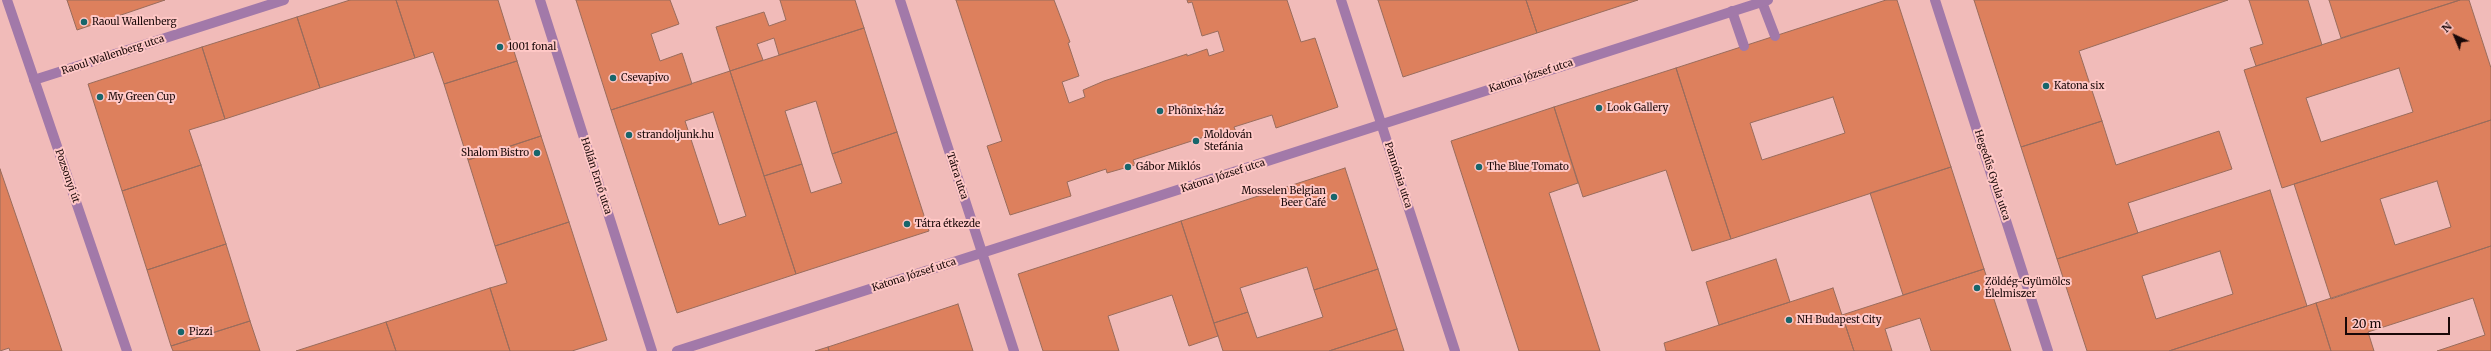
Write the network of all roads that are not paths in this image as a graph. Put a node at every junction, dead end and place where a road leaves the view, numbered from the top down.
1 (7, 0) edge
2 (284, 0) edge
3 (540, 0) edge
4 (900, 0) edge
5 (1341, 0) edge
6 (1935, 0) edge
7 (1765, 1) edge
8 (1732, 11) junction
9 (1775, 36) dead end
10 (1744, 46) dead end
11 (34, 80) junction
12 (1381, 124) junction
13 (982, 253) junction
14 (127, 351) edge
15 (652, 351) edge
16 (677, 351) edge
17 (1014, 351) edge
18 (1455, 351) edge
19 (2048, 351) edge

1 - 11 street, Pozsonyi út
2 - 11 street, Raoul Wallenberg utca
3 - 15 street, Hollán Ernő utca
4 - 13 street, Tátra utca
5 - 12 street, Pannónia utca
6 - 19 street, Hegedűs Gyula utca
7 - 8 street, Katona József utca
7 - 9 street
8 - 10 street
8 - 12 street, Katona József utca
11 - 14 street, Pozsonyi út
12 - 13 street, Katona József utca
12 - 18 street, Pannónia utca
13 - 16 street, Katona József utca
13 - 17 street, Tátra utca

